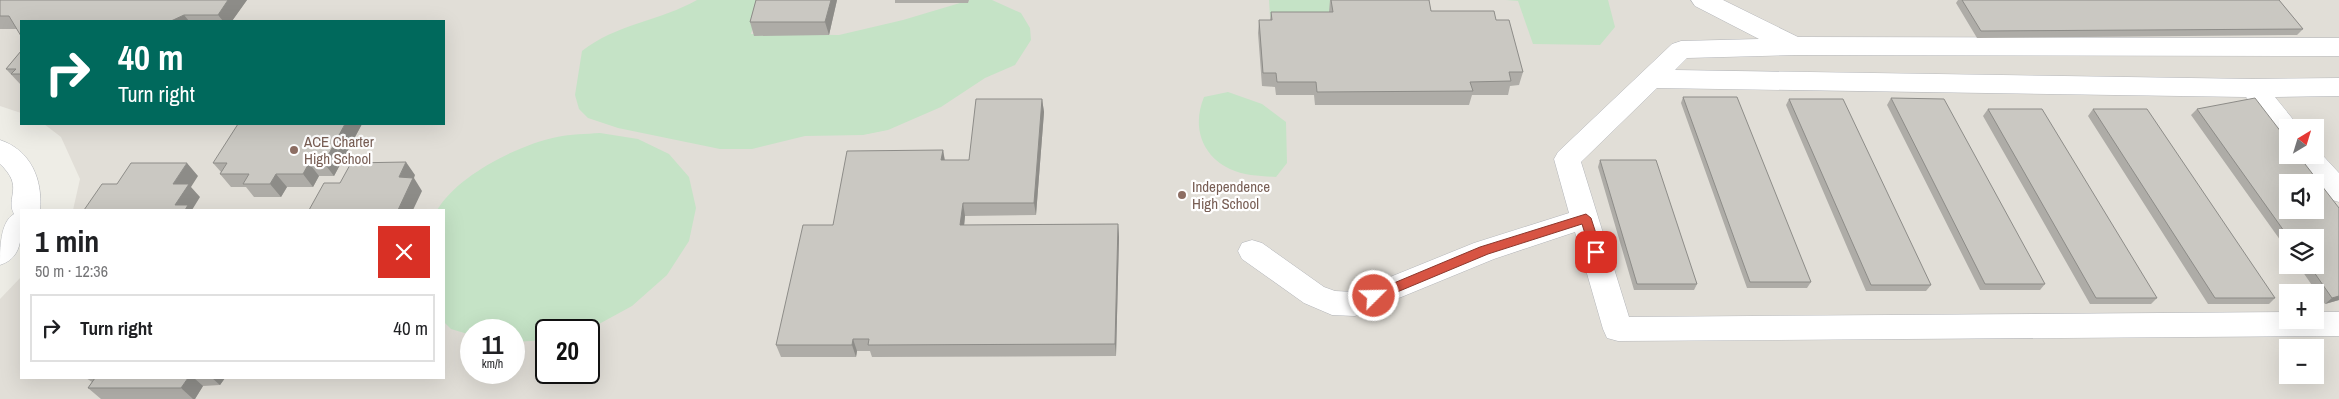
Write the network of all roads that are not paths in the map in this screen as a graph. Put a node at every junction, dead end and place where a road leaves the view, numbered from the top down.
1 (1703, 0) edge
2 (1795, 46) junction
3 (2339, 47) edge
4 (1650, 79) junction
5 (2339, 87) edge
6 (2253, 88) junction
7 (2279, 119) edge
8 (0, 150) edge
9 (2316, 164) edge
10 (2339, 192) edge
11 (26, 209) edge
12 (1586, 218) junction
13 (20, 224) edge
14 (1252, 251) dead end
15 (0, 254) edge
16 (2339, 324) edge

1 - 2 lane
2 - 3 lane
2 - 4 lane
4 - 6 lane
4 - 12 lane
5 - 6 lane
6 - 7 lane
8 - 11 lane
9 - 10 lane
12 - 14 lane
12 - 16 lane
13 - 15 lane

